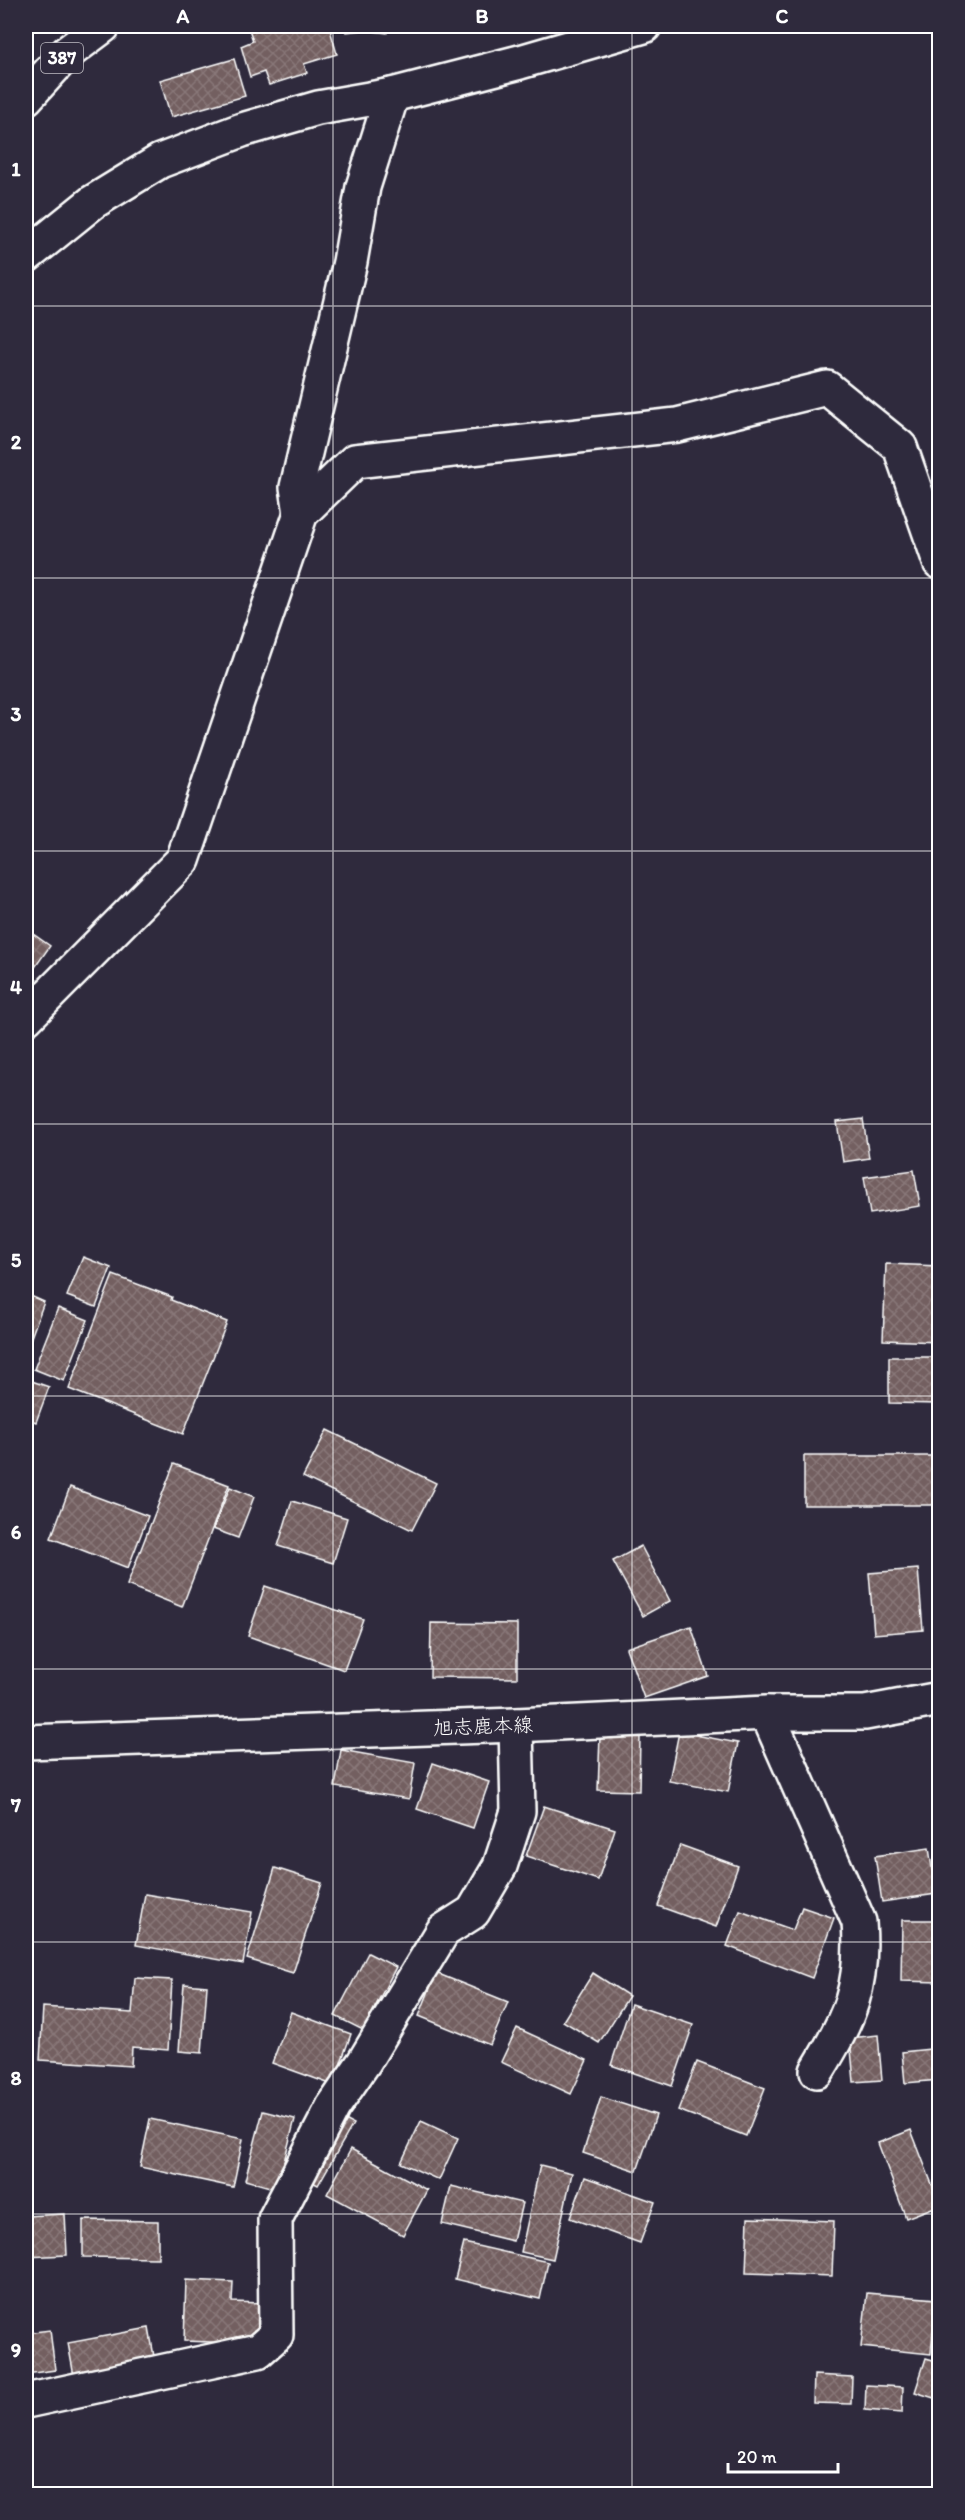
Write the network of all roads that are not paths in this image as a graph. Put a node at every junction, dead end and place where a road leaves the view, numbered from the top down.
1 (103, 26) edge
2 (644, 26) edge
3 (392, 95) junction
4 (26, 98) edge
5 (26, 256) edge
6 (301, 513) junction
7 (939, 562) edge
8 (26, 1018) edge
9 (939, 1699) edge
10 (767, 1713) junction
11 (516, 1725) junction
12 (26, 1742) edge
13 (817, 2071) dead end
14 (26, 2402) edge

1 - 4 main road, 387
2 - 3 main road
3 - 5 main road
3 - 6 main road
6 - 7 main road
6 - 8 main road
9 - 10 main road, 旭志鹿本線
10 - 11 main road, 旭志鹿本線
10 - 13 main road
11 - 12 main road, 旭志鹿本線
11 - 14 main road

